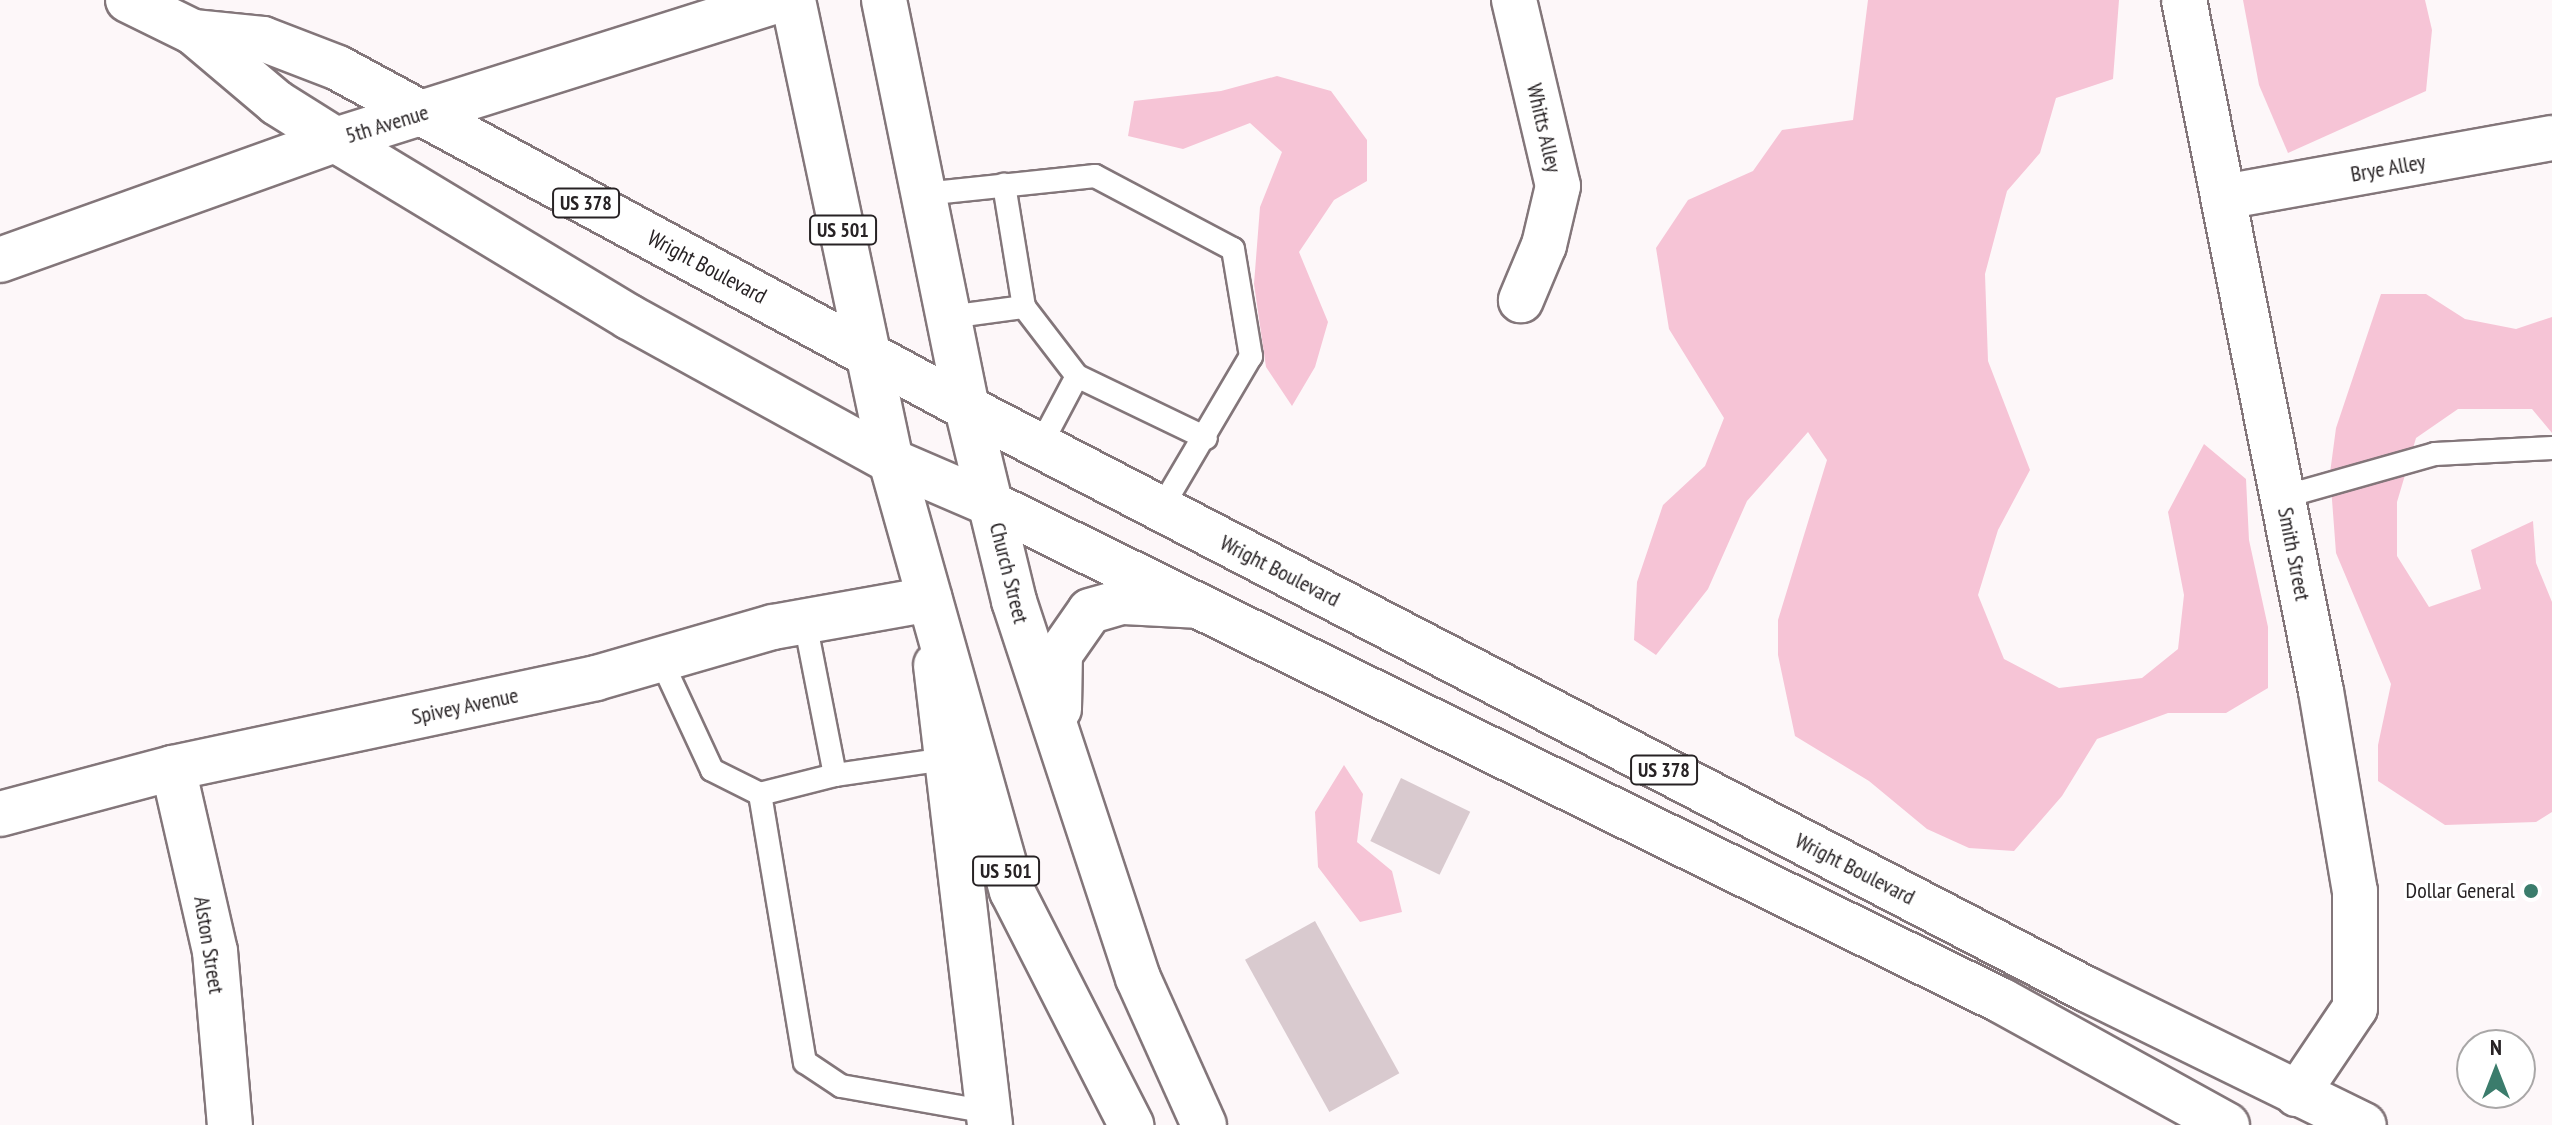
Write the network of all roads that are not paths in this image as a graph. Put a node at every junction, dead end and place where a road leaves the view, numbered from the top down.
1 (128, 0) edge
2 (779, 0) edge
3 (793, 0) edge
4 (884, 0) edge
5 (1514, 0) edge
6 (2184, 0) edge
7 (193, 32) junction
8 (417, 114) junction
9 (2552, 138) edge
10 (335, 140) junction
11 (1004, 185) junction
12 (924, 194) junction
13 (2224, 197) junction
14 (0, 260) edge
15 (1521, 300) dead end
16 (1024, 307) junction
17 (949, 317) junction
18 (869, 353) junction
19 (1077, 376) junction
20 (967, 408) junction
21 (1206, 438) junction
22 (1040, 446) junction
23 (2552, 448) edge
24 (891, 461) junction
25 (2283, 497) junction
26 (991, 504) junction
27 (1161, 509) junction
28 (930, 599) junction
29 (1198, 606) junction
30 (805, 622) junction
31 (661, 660) junction
32 (1059, 739) junction
33 (946, 759) junction
34 (173, 768) junction
35 (835, 775) junction
36 (760, 794) junction
37 (0, 814) edge
38 (2297, 1094) junction
39 (989, 1118) edge
40 (230, 1125) edge
41 (1131, 1125) edge
42 (1204, 1125) edge
43 (2227, 1125) edge
44 (2364, 1125) edge

1 - 7 main road, Wright Boulevard / US 378
2 - 8 main road, 5th Avenue
3 - 18 main road, US 501
4 - 12 main road, Church Street
5 - 15 main road, Whitts Alley
6 - 13 main road, Smith Street
7 - 8 main road, Wright Boulevard / US 378
7 - 10 main road, Wright Boulevard / US 378
8 - 10 main road, 5th Avenue
8 - 18 main road, Wright Boulevard / US 378
9 - 13 main road, Brye Alley
10 - 14 main road, 5th Avenue
10 - 24 main road, Wright Boulevard / US 378
11 - 12 lane
11 - 16 lane
11 - 21 lane
12 - 17 main road, Church Street
13 - 25 main road, Smith Street
16 - 17 lane
16 - 19 lane
17 - 20 main road, Church Street
18 - 20 main road, Wright Boulevard / US 378
18 - 24 main road, US 501
19 - 21 lane
19 - 22 lane
20 - 22 main road, Wright Boulevard / US 378
20 - 26 main road, Church Street
21 - 27 lane
22 - 27 main road, Wright Boulevard / US 378
23 - 25 lane
24 - 26 main road, Wright Boulevard / US 378
24 - 28 main road, US 501
25 - 38 main road, Smith Street
26 - 29 main road, Wright Boulevard / US 378
26 - 32 main road, Church Street
27 - 38 main road, Wright Boulevard / US 378
28 - 30 main road, Spivey Avenue
28 - 33 main road
28 - 41 main road, US 501
29 - 32 main road
29 - 43 main road, Wright Boulevard / US 378
30 - 31 main road, Spivey Avenue
30 - 35 lane
31 - 34 main road, Spivey Avenue
31 - 36 lane
32 - 42 main road, Church Street
33 - 35 lane
33 - 39 main road
34 - 37 main road, Spivey Avenue
34 - 40 main road, Alston Street
35 - 36 lane
36 - 39 lane
38 - 44 main road, Wright Boulevard / US 378

